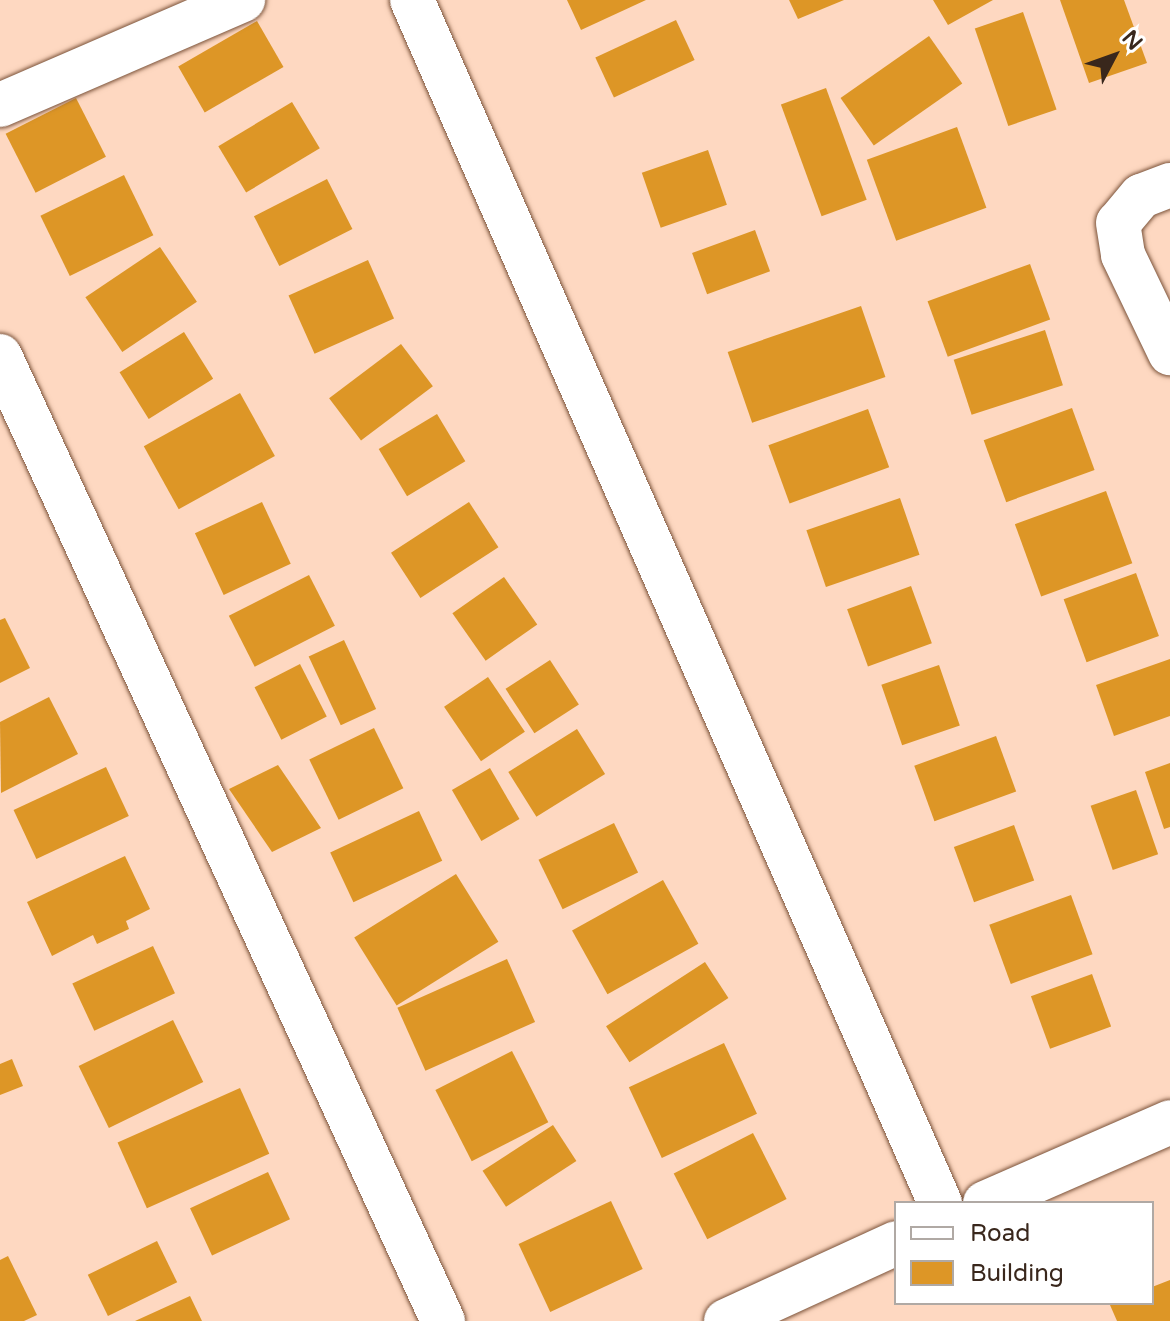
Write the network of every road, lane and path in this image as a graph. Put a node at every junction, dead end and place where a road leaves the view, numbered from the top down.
1 (243, 0) edge
2 (412, 0) edge
3 (0, 105) edge
4 (1170, 185) edge
5 (1170, 353) edge
6 (0, 356) edge
7 (1170, 1122) edge
8 (939, 1201) edge
9 (990, 1201) edge
10 (894, 1244) edge
11 (443, 1321) edge
12 (726, 1321) edge

1 - 3 street
2 - 8 street
4 - 5 street
6 - 11 street
7 - 9 street
10 - 12 street

